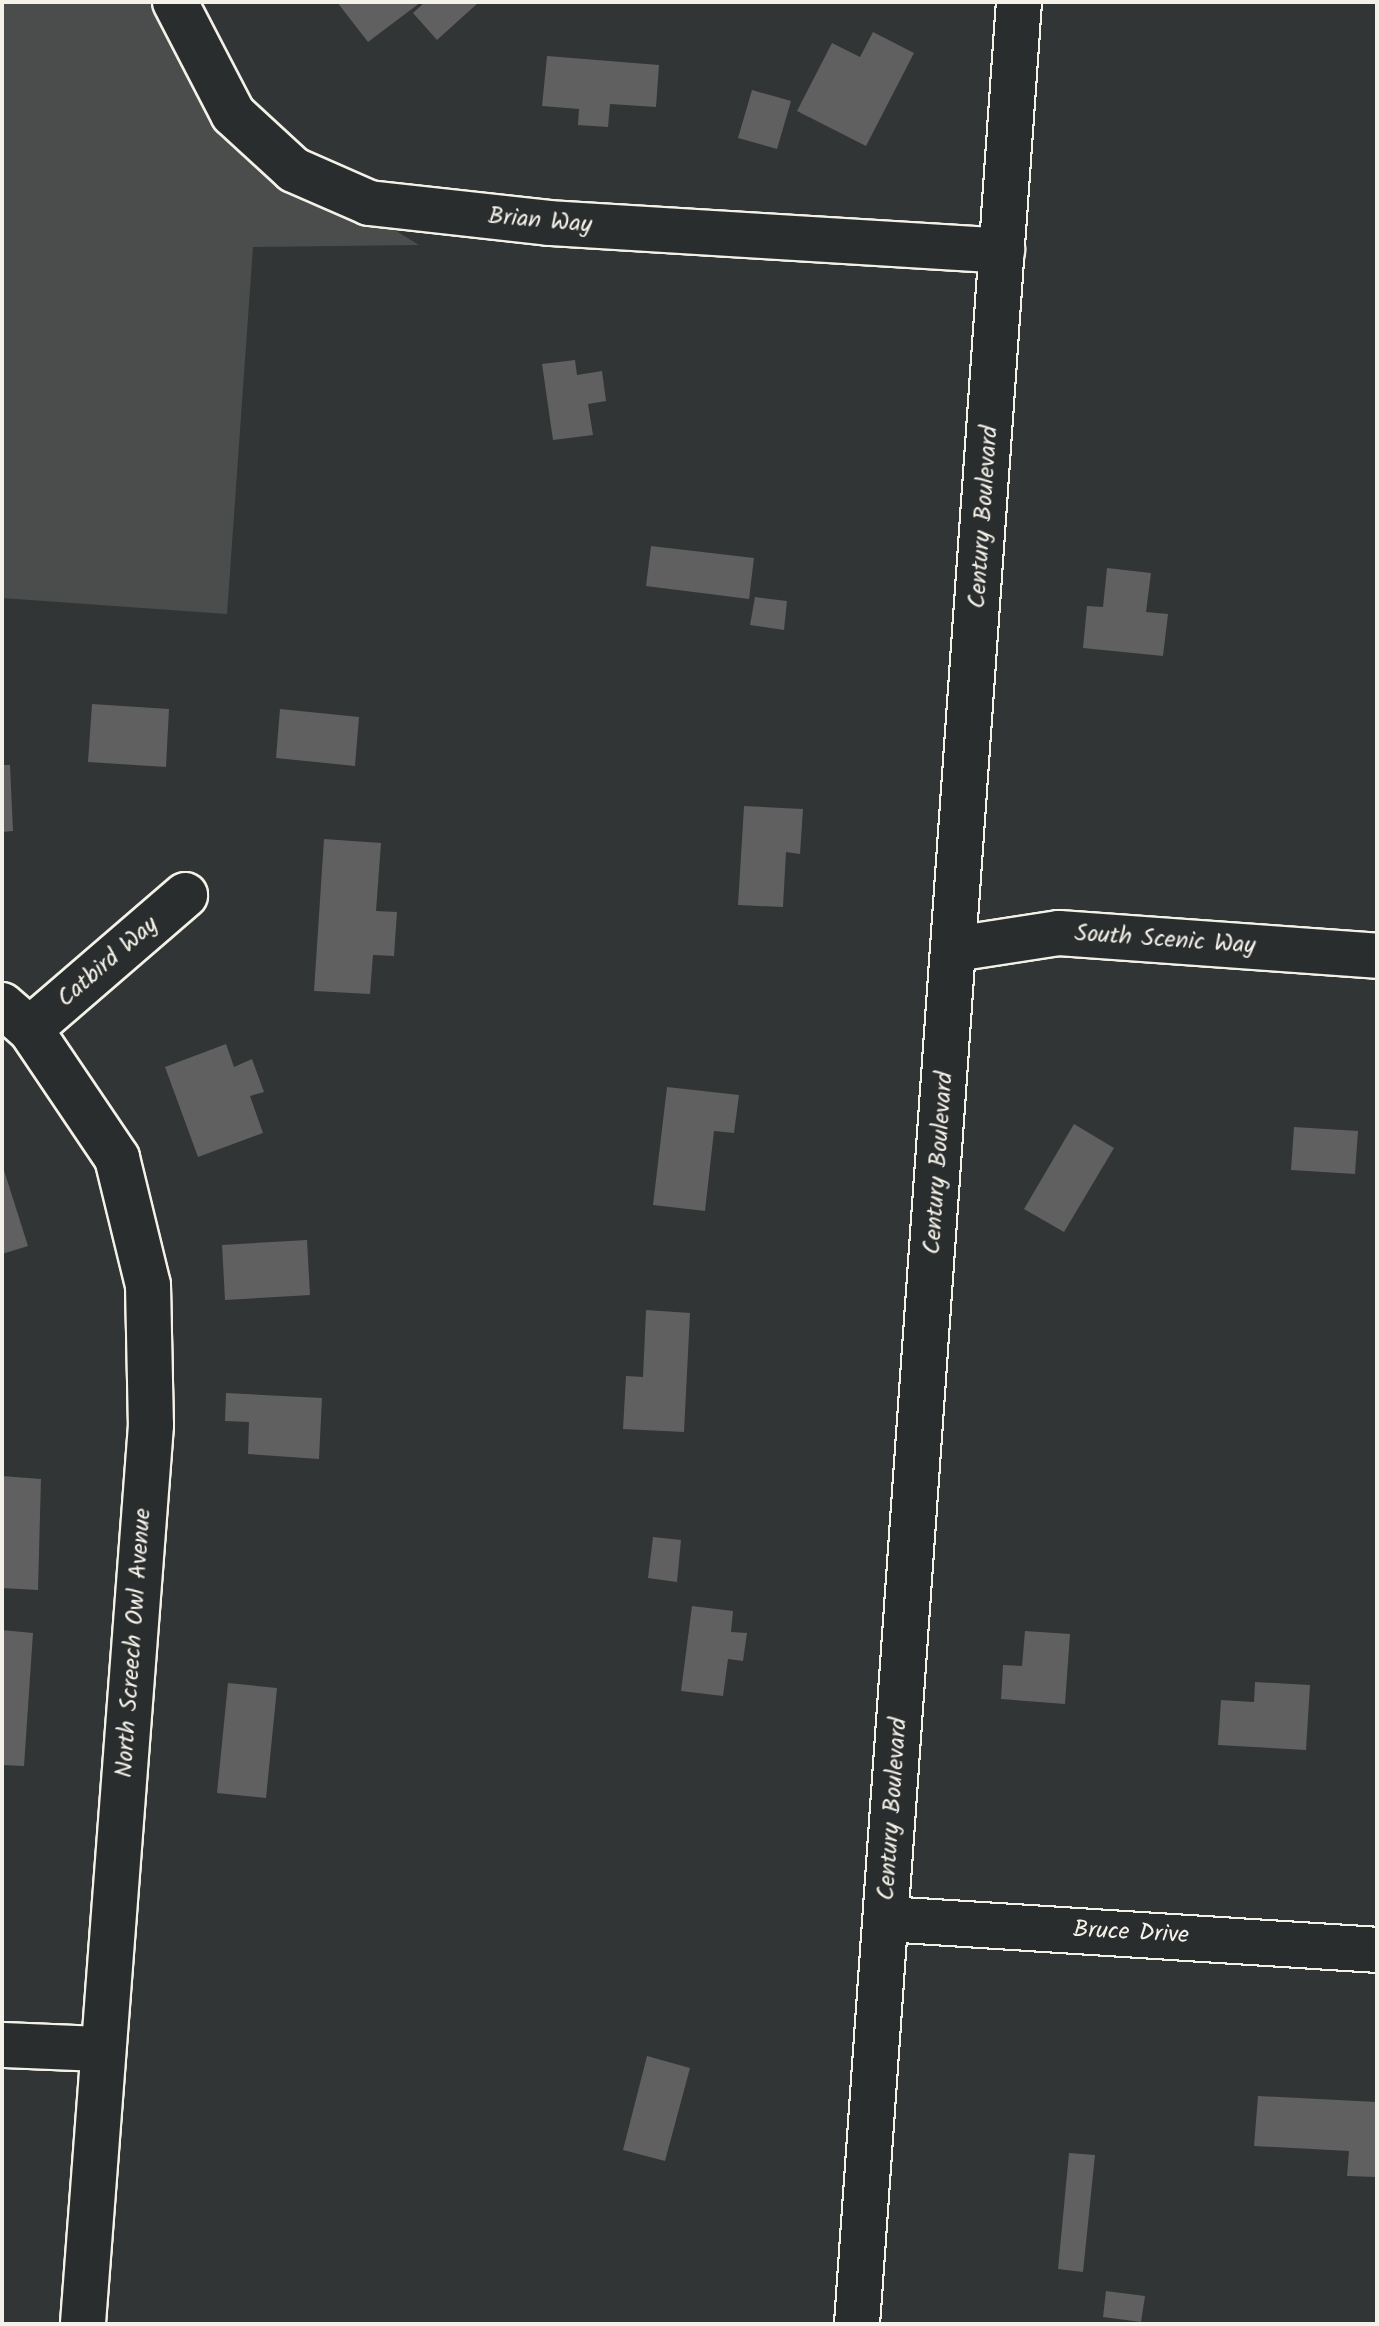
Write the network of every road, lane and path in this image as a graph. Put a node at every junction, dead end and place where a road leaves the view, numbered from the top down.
1 (175, 2) edge
2 (1019, 2) edge
3 (1002, 251) junction
4 (185, 895) dead end
5 (955, 949) junction
6 (1377, 956) edge
7 (16, 1017) edge
8 (886, 1919) junction
9 (1377, 1950) edge
10 (2, 2045) edge
11 (102, 2049) junction
12 (83, 2324) edge
13 (857, 2324) edge

1 - 3 street, Brian Way
2 - 3 street, Century Boulevard
3 - 5 street, Century Boulevard
4 - 7 street, Catbird Way
5 - 6 street, South Scenic Way
5 - 8 street, Century Boulevard
7 - 11 street, North Screech Owl Avenue
8 - 9 street, Bruce Drive
8 - 13 street, Century Boulevard
10 - 11 street
11 - 12 street, North Screech Owl Avenue

